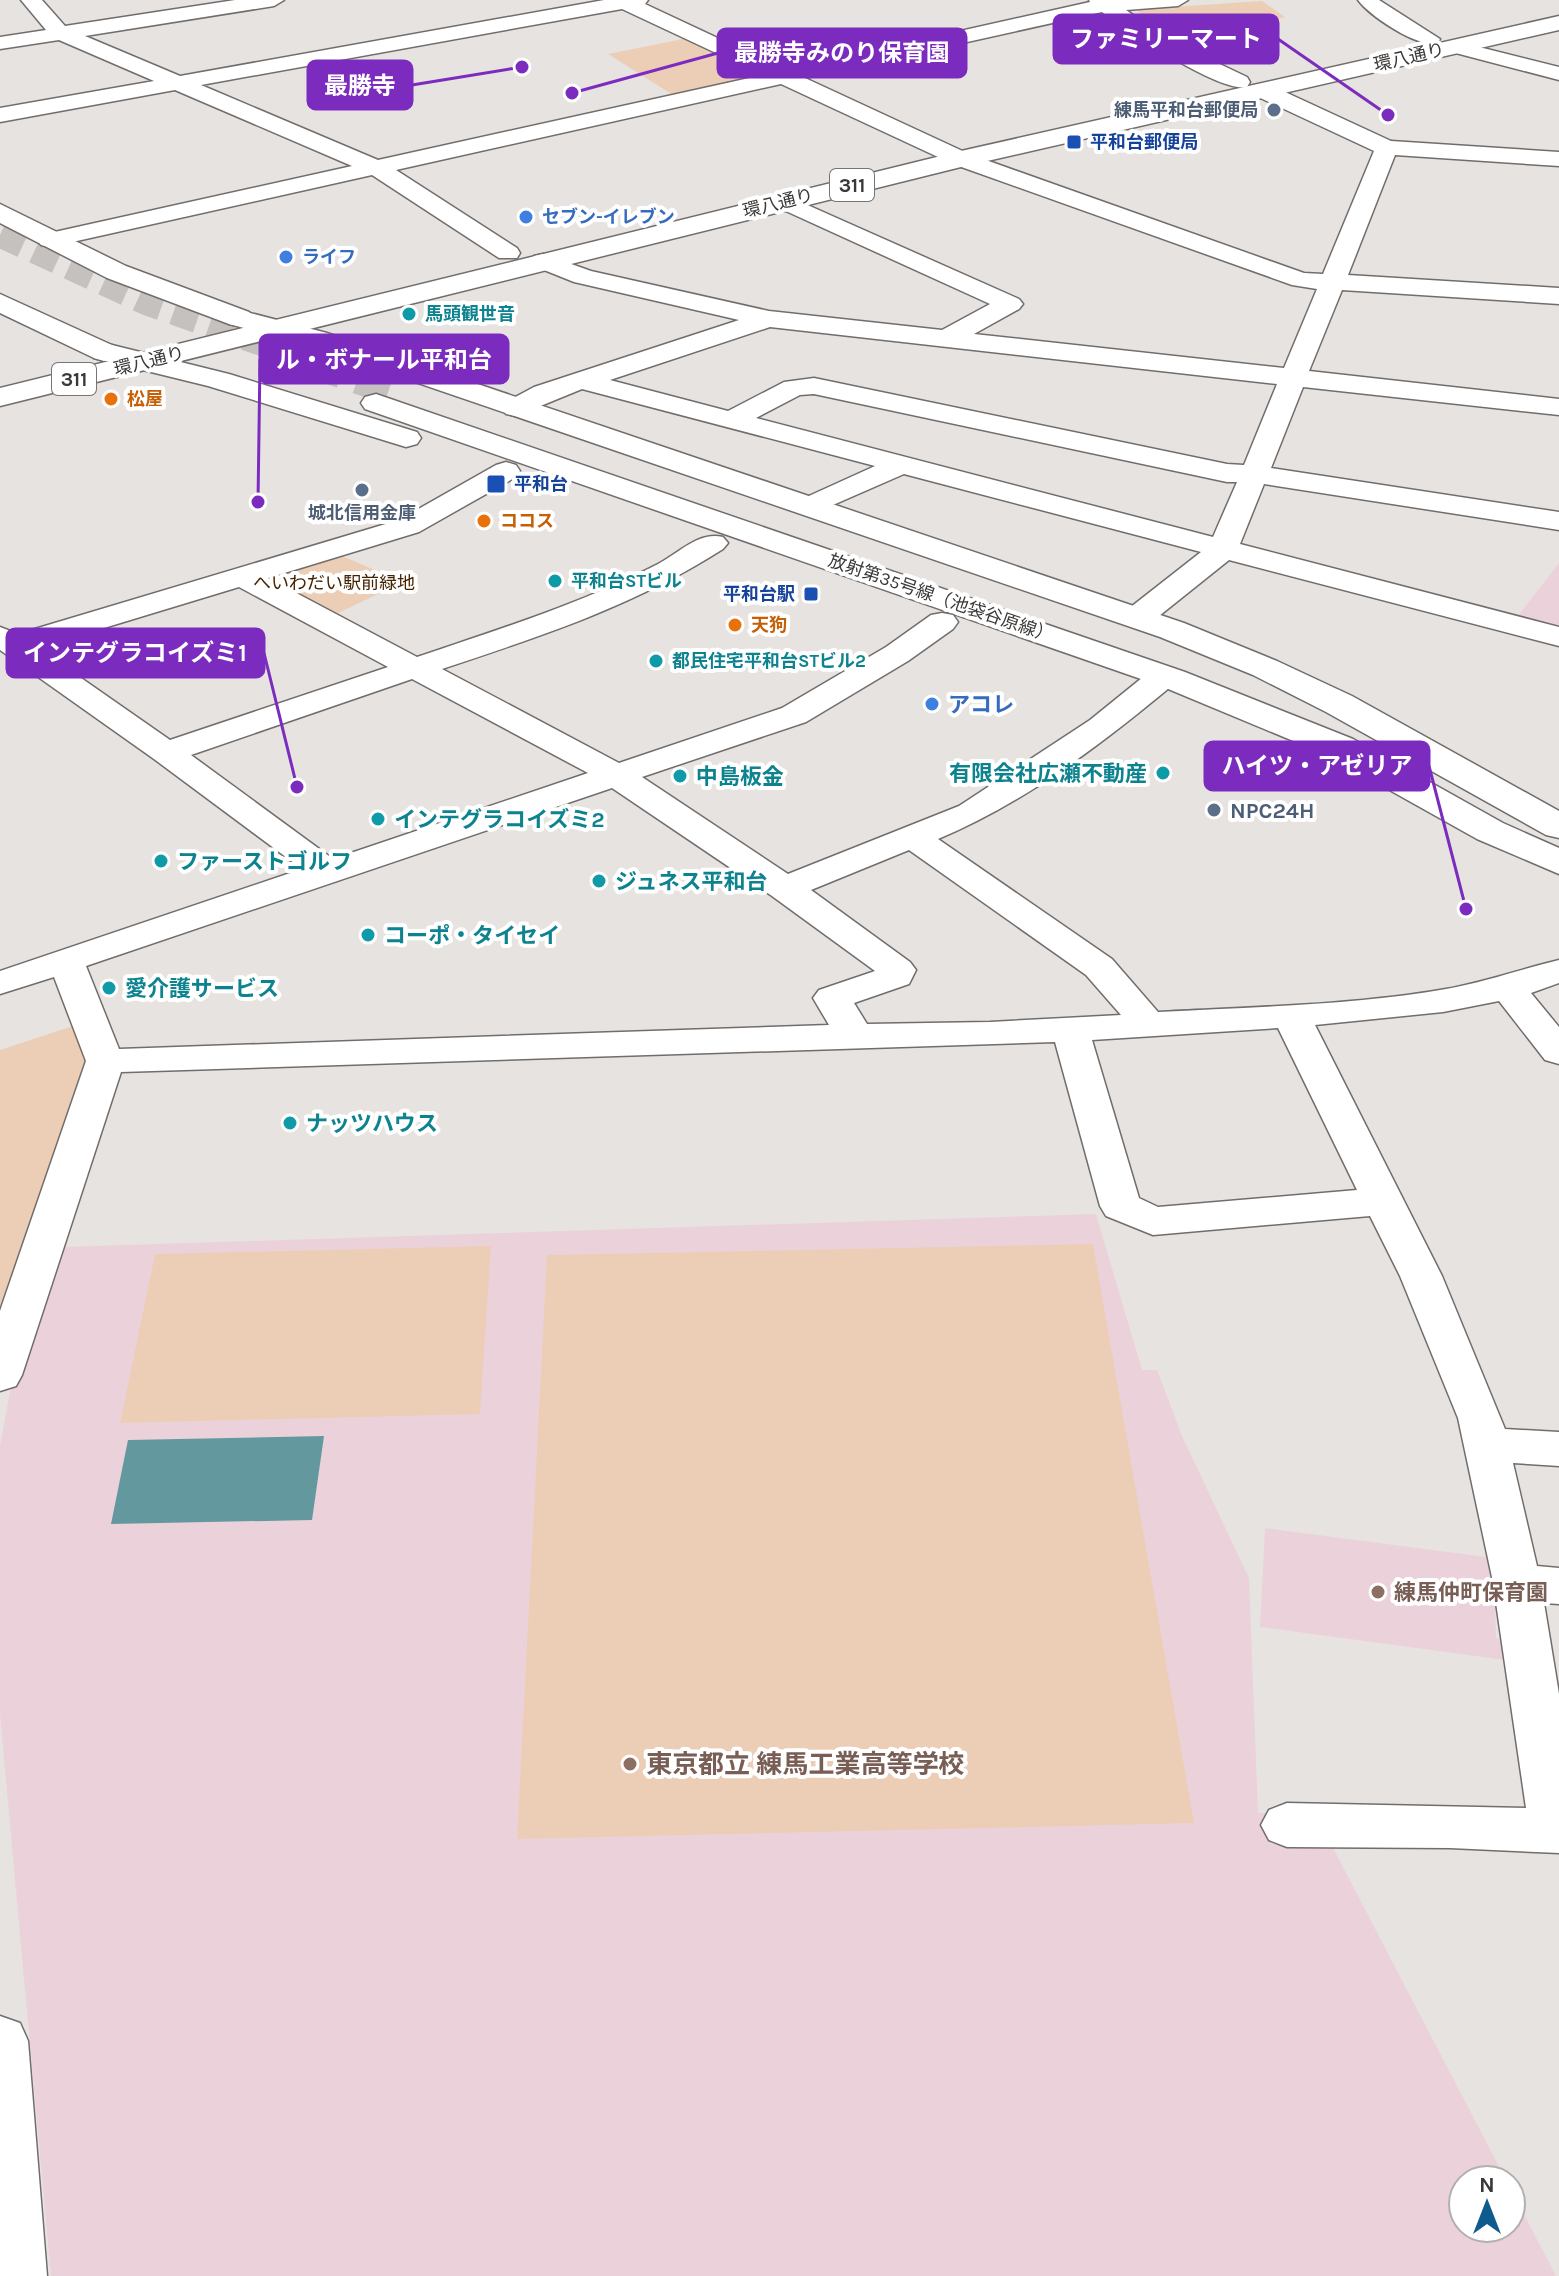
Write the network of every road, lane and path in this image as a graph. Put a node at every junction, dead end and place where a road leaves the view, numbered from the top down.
1 (31, 0) edge
2 (274, 0) edge
3 (1178, 0) edge
4 (1368, 0) edge
5 (627, 1) edge
6 (1102, 2) edge
7 (1559, 8) edge
8 (1559, 23) edge
9 (60, 33) junction
10 (1430, 39) junction
11 (0, 43) edge
12 (1455, 47) junction
13 (1559, 74) edge
14 (782, 77) junction
15 (175, 83) junction
16 (1250, 86) junction
17 (0, 115) edge
18 (1387, 148) junction
19 (950, 154) junction
20 (1559, 159) edge
21 (377, 168) junction
22 (785, 202) junction
23 (0, 212) edge
24 (50, 240) junction
25 (508, 253) junction
26 (543, 261) junction
27 (1332, 283) junction
28 (1559, 296) edge
29 (0, 302) edge
30 (239, 318) junction
31 (769, 319) junction
32 (279, 327) junction
33 (947, 338) junction
34 (104, 352) junction
35 (148, 361) junction
36 (1294, 377) junction
37 (0, 378) edge
38 (582, 381) junction
39 (327, 388) junction
40 (393, 388) junction
41 (0, 397) edge
42 (1559, 407) edge
43 (516, 408) junction
44 (732, 420) junction
45 (901, 465) junction
46 (506, 471) junction
47 (1255, 474) junction
48 (810, 506) junction
49 (1559, 521) edge
50 (713, 543) junction
51 (1223, 550) junction
52 (243, 577) junction
53 (1138, 617) junction
54 (942, 622) junction
55 (1559, 637) edge
56 (7, 640) edge
57 (412, 667) junction
58 (1149, 671) junction
59 (166, 752) junction
60 (613, 773) junction
61 (1492, 792) junction
62 (1559, 827) edge
63 (913, 837) junction
64 (1559, 862) edge
65 (327, 871) junction
66 (785, 888) junction
67 (66, 961) junction
68 (1559, 971) edge
69 (0, 983) edge
70 (1508, 988) junction
71 (1291, 1016) junction
72 (1146, 1024) junction
73 (1070, 1029) junction
74 (849, 1036) junction
75 (1559, 1052) edge
76 (105, 1061) junction
77 (1383, 1201) junction
78 (0, 1375) edge
79 (1487, 1445) junction
80 (1559, 1449) edge
81 (1538, 1584) edge
82 (1287, 1825) dead end
83 (1557, 1830) edge
84 (0, 2041) edge
85 (17, 2276) edge

1 - 9 street
2 - 9 street
3 - 6 street
4 - 10 street
5 - 14 street
5 - 15 street
6 - 14 street
6 - 16 street
7 - 10 main road, 環八通り / 311
8 - 12 main road, 環八通り / 311
9 - 11 street
9 - 15 street
10 - 16 main road, 環八通り / 311
12 - 13 street
12 - 16 main road, 環八通り / 311
14 - 19 street
14 - 21 street
15 - 17 street
15 - 21 street
16 - 18 street
16 - 19 main road, 環八通り / 311
18 - 20 street
18 - 27 street
19 - 22 main road, 環八通り / 311
19 - 25 main road, 環八通り / 311
19 - 27 street
21 - 24 street
21 - 25 street
22 - 26 main road, 環八通り / 311
22 - 33 street
23 - 24 main road
24 - 30 main road
25 - 30 main road, 環八通り / 311
26 - 31 street
26 - 32 main road, 環八通り / 311
27 - 28 street
27 - 36 street
29 - 34 main road
30 - 32 main road
30 - 34 main road, 環八通り / 311
31 - 33 street
31 - 38 street
32 - 35 main road, 環八通り / 311
32 - 40 main road
33 - 36 street
34 - 35 main road
34 - 37 main road, 環八通り / 311
35 - 39 main road
35 - 41 main road, 環八通り / 311
36 - 42 street
36 - 47 street
38 - 43 street
38 - 44 street
39 - 40 main road
39 - 46 main road
40 - 43 main road
40 - 58 main road, 放射第35号線（池袋谷原線）
40 - 61 main road, 放射第35号線（池袋谷原線）
43 - 48 main road
44 - 45 street
44 - 47 street
45 - 48 street
45 - 51 street
46 - 50 main road
46 - 52 street
47 - 49 street
47 - 51 street
48 - 53 main road
50 - 54 main road
50 - 57 street
51 - 53 street
51 - 55 street
52 - 56 street
52 - 57 street
53 - 61 main road
54 - 58 main road
54 - 60 street
56 - 59 street
57 - 59 street
57 - 60 street
58 - 63 street
58 - 64 main road, 放射第35号線（池袋谷原線）
59 - 65 street
60 - 65 street
60 - 66 street
61 - 62 main road
63 - 66 street
63 - 72 street
65 - 67 street
66 - 74 street
67 - 69 street
67 - 76 street
68 - 70 street
70 - 71 street
70 - 75 street
71 - 72 street
71 - 77 street
72 - 73 street
73 - 74 street
73 - 77 street
74 - 76 street
76 - 78 street
77 - 79 street
79 - 80 street
79 - 81 street
81 - 83 street
82 - 83 street
84 - 85 street

